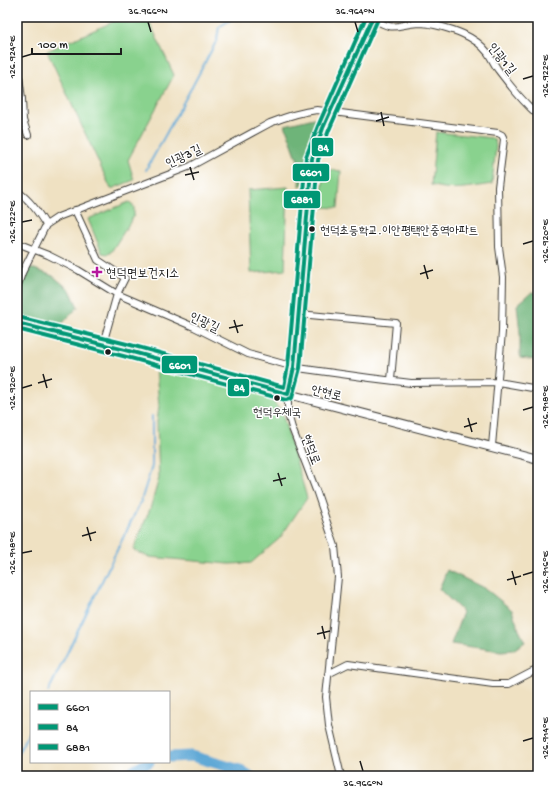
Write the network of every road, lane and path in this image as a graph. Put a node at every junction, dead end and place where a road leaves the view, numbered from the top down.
1 (373, 18) edge
2 (17, 60) edge
3 (330, 112) junction
4 (538, 115) edge
5 (28, 135) dead end
6 (17, 191) edge
7 (75, 210) junction
8 (46, 226) junction
9 (17, 243) edge
10 (34, 250) junction
11 (17, 288) edge
12 (117, 294) junction
13 (299, 314) junction
14 (17, 324) edge
15 (103, 344) junction
16 (294, 367) junction
17 (390, 380) junction
18 (498, 382) junction
19 (538, 389) edge
20 (288, 394) junction
21 (492, 446) junction
22 (538, 459) edge
23 (538, 669) edge
24 (328, 674) junction
25 (341, 776) edge

1 - 3 street, 현덕로
1 - 4 street, 인광1길
2 - 5 street
3 - 7 street, 인광3길
3 - 13 street, 현덕로
3 - 18 street, 인광3길
6 - 8 street
7 - 8 street, 인광3길
7 - 12 street
8 - 10 street
9 - 10 street, 인광길
10 - 11 street
10 - 12 street, 인광길
12 - 15 street
12 - 16 street, 인광길
13 - 16 street, 현덕로
13 - 17 street
14 - 15 main road, 안현로
15 - 20 main road, 안현로
16 - 17 street, 인광길
16 - 20 street, 현덕로
17 - 18 street, 인광길
18 - 19 street, 인광길
18 - 21 street
20 - 21 main road, 안현로
20 - 24 street, 현덕로
21 - 22 main road, 안현로
23 - 24 street
24 - 25 street, 현덕로

